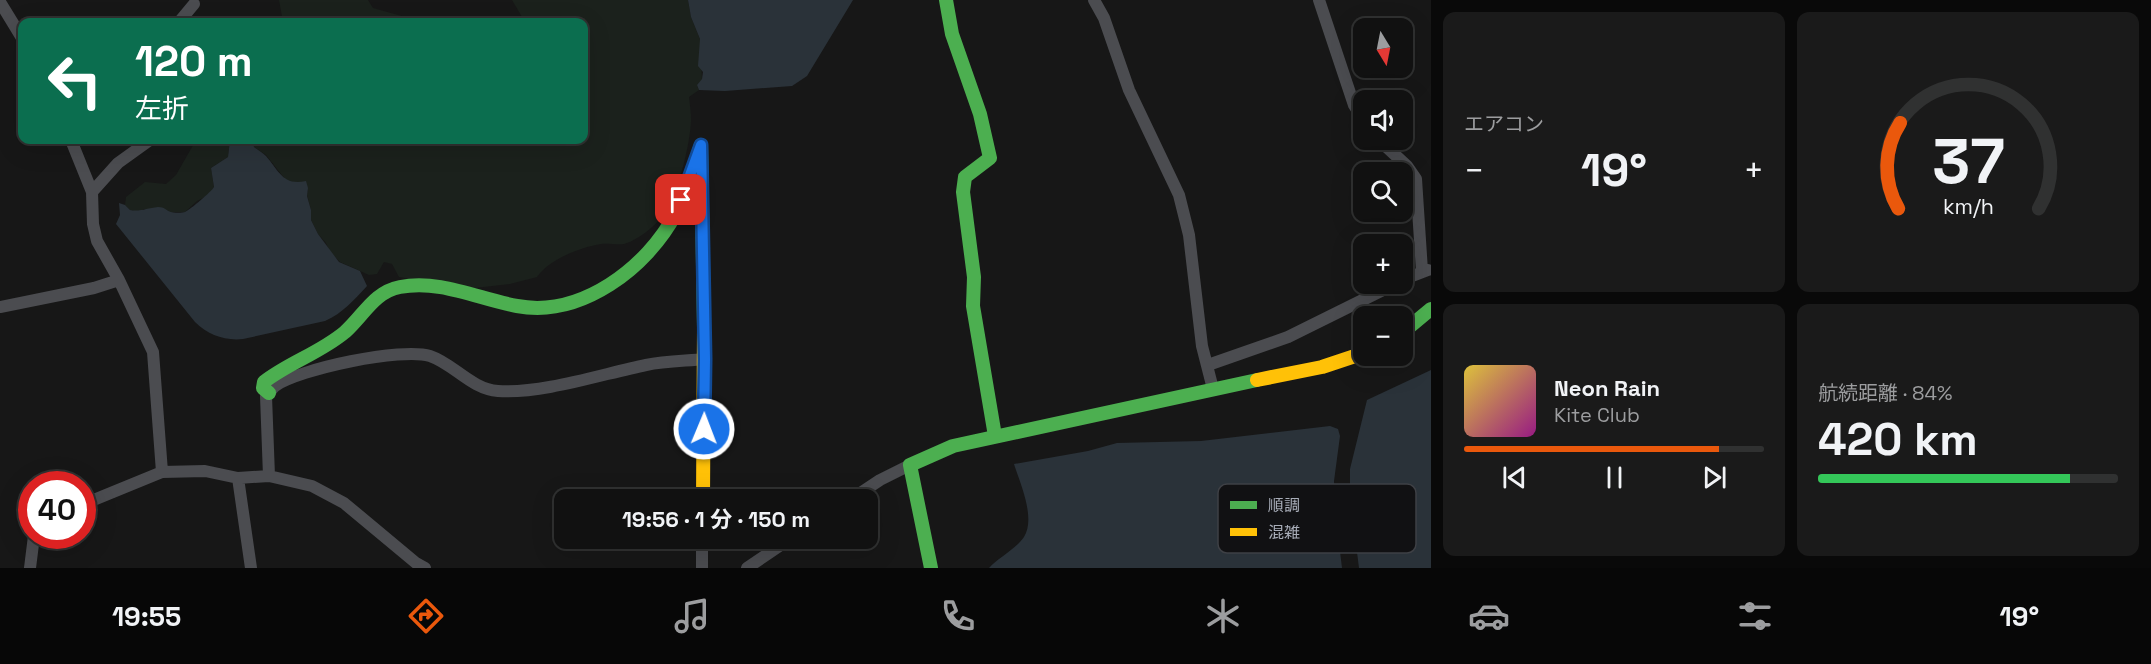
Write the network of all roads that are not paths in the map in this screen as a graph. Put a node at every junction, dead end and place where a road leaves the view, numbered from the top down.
1 (946, 0) edge
2 (1094, 0) edge
3 (1319, 0) edge
4 (0, 2) edge
5 (194, 4) dead end
6 (182, 18) edge
7 (18, 31) edge
8 (1353, 102) edge
9 (73, 144) edge
10 (144, 144) edge
11 (1390, 150) edge
12 (92, 192) junction
13 (1413, 275) edge
14 (119, 280) junction
15 (1375, 294) edge
16 (0, 307) edge
17 (1431, 309) edge
18 (1413, 324) edge
19 (1353, 357) edge
20 (705, 359) junction
21 (1208, 365) junction
22 (1213, 389) junction
23 (269, 393) junction
24 (995, 436) junction
25 (910, 465) junction
26 (162, 472) junction
27 (269, 476) junction
28 (238, 478) junction
29 (703, 489) edge
30 (866, 489) edge
31 (96, 500) edge
32 (32, 549) edge
33 (702, 549) edge
34 (775, 549) edge
35 (30, 568) edge
36 (251, 568) edge
37 (425, 568) edge
38 (702, 568) edge
39 (747, 568) edge
40 (931, 568) edge

1 - 24 street
2 - 21 street
3 - 8 street
4 - 7 street
5 - 6 street
9 - 12 street
10 - 12 street
11 - 13 street
12 - 14 street
14 - 16 street
14 - 26 street
15 - 21 street
17 - 18 street
19 - 22 street
20 - 23 street
20 - 23 street
20 - 29 street
21 - 22 street
22 - 24 street
23 - 27 street
24 - 25 street
25 - 30 street
25 - 40 street
26 - 28 street
26 - 31 street
27 - 28 street
27 - 37 street
28 - 36 street
32 - 35 street
33 - 38 street
34 - 39 street

